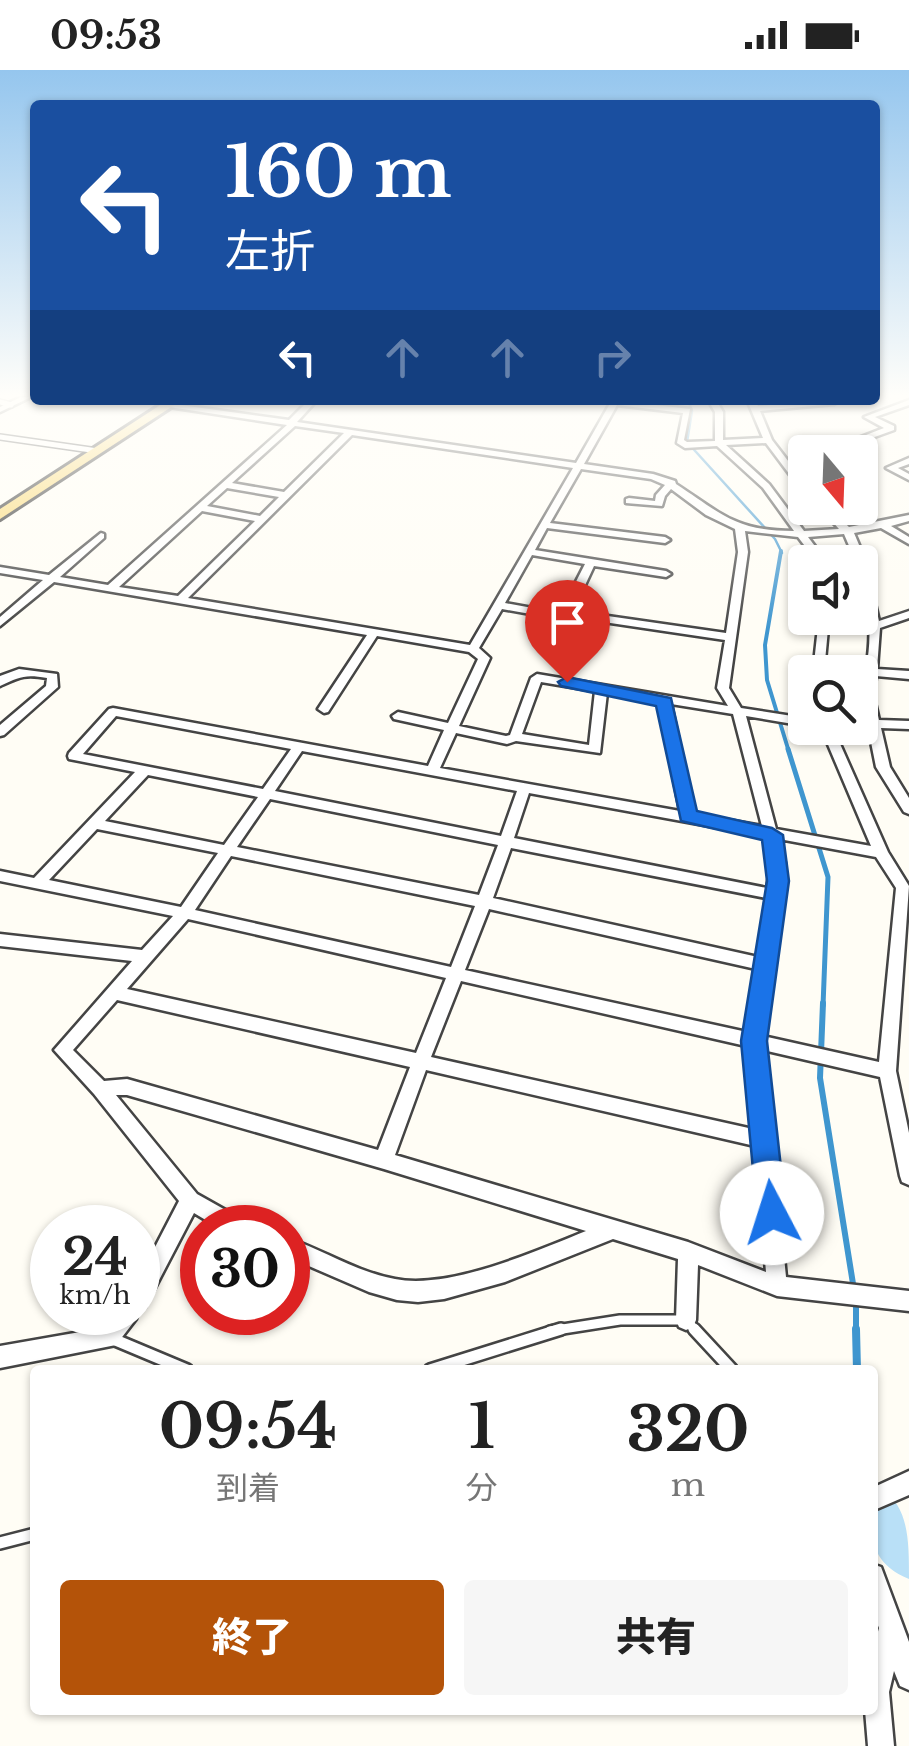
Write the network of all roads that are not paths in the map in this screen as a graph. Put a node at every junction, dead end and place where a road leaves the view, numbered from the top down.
1 (60, 475) edge
2 (236, 475) edge
3 (306, 475) edge
4 (572, 475) edge
5 (631, 475) edge
6 (755, 475) edge
7 (672, 483) junction
8 (225, 485) junction
9 (286, 495) junction
10 (629, 501) dead end
11 (200, 508) junction
12 (0, 515) edge
13 (909, 518) edge
14 (262, 519) junction
15 (544, 525) junction
16 (841, 525) edge
17 (884, 526) junction
18 (740, 527) junction
19 (799, 532) junction
20 (849, 533) junction
21 (102, 536) dead end
22 (666, 540) dead end
23 (909, 541) edge
24 (809, 545) edge
25 (854, 545) edge
26 (529, 552) junction
27 (591, 562) junction
28 (2, 573) edge
29 (666, 574) dead end
30 (52, 580) junction
31 (110, 589) junction
32 (180, 600) junction
33 (499, 605) junction
34 (567, 613) junction
35 (907, 616) edge
36 (0, 623) edge
37 (878, 625) edge
38 (374, 632) junction
39 (730, 638) junction
40 (474, 649) junction
41 (878, 673) edge
42 (909, 676) edge
43 (0, 682) edge
44 (601, 691) junction
45 (664, 702) junction
46 (324, 709) dead end
47 (737, 712) junction
48 (398, 716) dead end
49 (788, 720) edge
50 (878, 722) edge
51 (909, 725) edge
52 (449, 730) junction
53 (0, 732) edge
54 (878, 733) edge
55 (515, 738) junction
56 (300, 745) junction
57 (834, 745) edge
58 (432, 770) junction
59 (144, 771) junction
60 (525, 786) junction
61 (265, 795) junction
62 (909, 808) edge
63 (688, 816) junction
64 (97, 824) junction
65 (772, 835) junction
66 (508, 841) junction
67 (230, 851) junction
68 (881, 853) junction
69 (0, 876) edge
70 (38, 884) junction
71 (776, 895) junction
72 (484, 902) junction
73 (185, 913) junction
74 (0, 940) edge
75 (147, 957) junction
76 (763, 964) junction
77 (455, 974) junction
78 (117, 992) junction
79 (754, 1041) junction
80 (418, 1063) junction
81 (887, 1071) junction
82 (100, 1090) junction
83 (766, 1140) junction
84 (384, 1160) junction
85 (909, 1176) edge
86 (190, 1200) junction
87 (199, 1205) edge
88 (614, 1229) junction
89 (688, 1252) junction
90 (310, 1256) edge
91 (160, 1258) edge
92 (777, 1286) junction
93 (909, 1301) edge
94 (686, 1320) junction
95 (111, 1335) edge
96 (109, 1338) junction
97 (0, 1357) edge
98 (175, 1365) edge
99 (443, 1365) edge
100 (727, 1365) edge
101 (909, 1483) edge
102 (878, 1498) edge
103 (30, 1535) edge
104 (0, 1544) edge
105 (878, 1593) edge
106 (891, 1629) junction
107 (878, 1677) edge
108 (909, 1677) edge
109 (877, 1715) edge
110 (881, 1746) edge

1 - 12 main road
2 - 8 street
3 - 9 street
4 - 15 street
5 - 7 street
6 - 19 street
7 - 10 street
7 - 18 street
8 - 9 street
8 - 11 street
9 - 14 street
11 - 14 street
11 - 31 street
13 - 17 street
14 - 32 street
15 - 22 street
15 - 26 street
16 - 20 street
17 - 20 street
17 - 23 street
18 - 19 street
18 - 39 street
19 - 20 street
19 - 24 street
20 - 25 street
21 - 30 street
26 - 27 street
26 - 33 street
27 - 29 street
27 - 34 street
28 - 30 street
30 - 31 street
30 - 36 street
31 - 32 street
32 - 38 street
33 - 34 street
33 - 40 street
34 - 39 street
35 - 37 street
38 - 40 street
38 - 46 street
39 - 47 street
40 - 52 street
41 - 42 street
43 - 53 street
44 - 45 street
44 - 55 street
44 - 55 street
45 - 47 street
45 - 63 street
47 - 49 street
47 - 65 street
48 - 52 street
50 - 51 street
52 - 55 street
52 - 58 street
54 - 62 street
56 - 58 street
56 - 59 street
56 - 61 street
57 - 68 street
58 - 60 street
59 - 61 street
59 - 64 street
60 - 63 street
60 - 66 street
61 - 66 street
61 - 67 street
63 - 65 street
64 - 67 street
64 - 70 street
65 - 68 street
65 - 71 street
66 - 71 street
66 - 72 street
67 - 72 street
67 - 73 street
68 - 81 street
69 - 70 street
70 - 73 street
71 - 76 street
72 - 76 street
72 - 77 street
73 - 75 street
73 - 77 street
74 - 75 street
75 - 78 street
76 - 79 street
77 - 79 street
77 - 80 street
78 - 80 street
78 - 82 street
79 - 81 street
79 - 83 street
80 - 83 street
80 - 84 street
81 - 85 street
82 - 84 street
82 - 86 street
83 - 92 street
84 - 88 street
86 - 87 street
86 - 91 street
88 - 89 street
88 - 90 street
89 - 92 street
89 - 94 street
92 - 93 street
94 - 99 lane
94 - 100 lane
95 - 96 street
96 - 97 street
96 - 98 lane
101 - 102 street
103 - 104 lane
105 - 106 street
106 - 107 street
106 - 108 street
109 - 110 street

